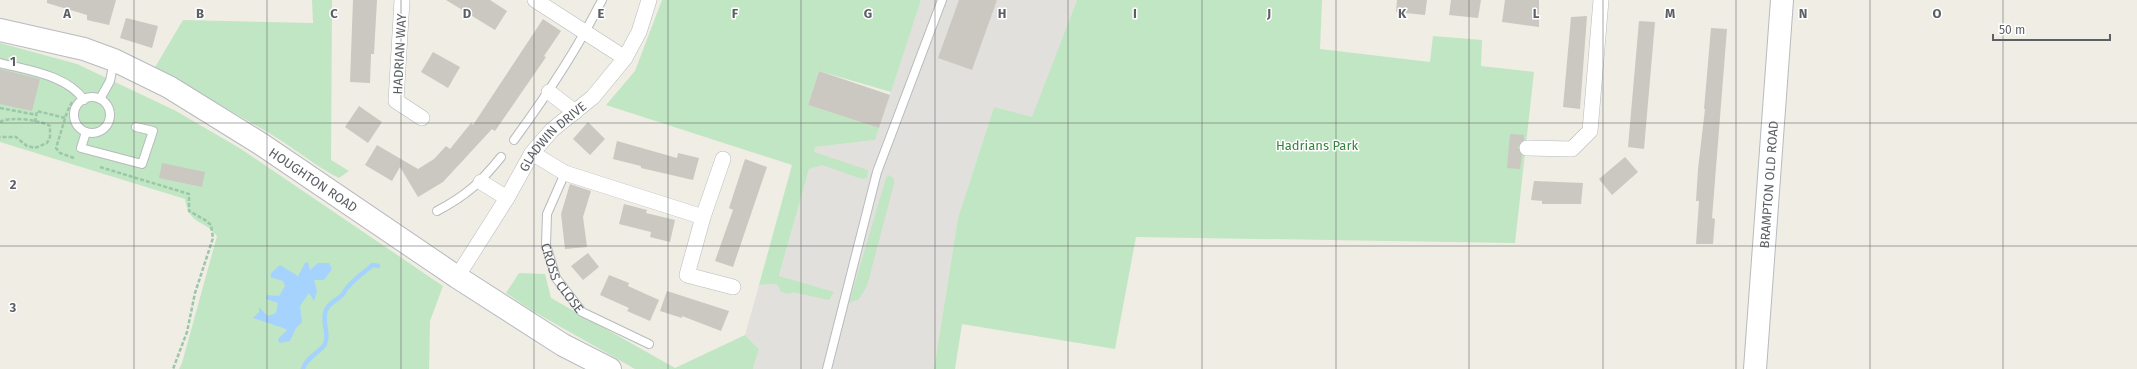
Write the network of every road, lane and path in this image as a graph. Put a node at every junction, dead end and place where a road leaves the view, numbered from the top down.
1 (402, 0) edge
2 (535, 0) edge
3 (602, 0) edge
4 (649, 0) edge
5 (942, 0) edge
6 (1601, 0) edge
7 (1782, 0) edge
8 (0, 30) edge
9 (586, 33) junction
10 (625, 58) junction
11 (114, 60) junction
12 (0, 63) edge
13 (549, 92) junction
14 (82, 97) junction
15 (100, 99) junction
16 (0, 108) edge
17 (575, 112) junction
18 (37, 115) junction
19 (65, 118) junction
20 (422, 118) dead end
21 (0, 122) edge
22 (35, 122) junction
23 (136, 127) dead end
24 (86, 132) junction
25 (0, 137) edge
26 (514, 140) dead end
27 (1527, 148) dead end
28 (532, 153) junction
29 (501, 157) dead end
30 (75, 158) dead end
31 (723, 159) dead end
32 (98, 166) dead end
33 (565, 173) junction
34 (481, 182) junction
35 (507, 198) junction
36 (437, 211) dead end
37 (703, 217) junction
38 (457, 277) junction
39 (733, 287) dead end
40 (648, 344) dead end
41 (173, 369) edge
42 (610, 369) edge
43 (827, 369) edge
44 (1755, 369) edge

1 - 20 street, HADRIAN WAY
2 - 9 street
3 - 9 lane
4 - 10 street, GLADWIN DRIVE
5 - 43 lane
6 - 27 street
7 - 44 street, BRAMPTON OLD ROAD
8 - 11 street, HOUGHTON ROAD
9 - 10 street
9 - 13 lane
10 - 17 street, GLADWIN DRIVE
11 - 15 lane
11 - 38 street, HOUGHTON ROAD
12 - 14 lane
13 - 17 street
13 - 26 lane
14 - 15 lane
14 - 19 path
14 - 24 lane
15 - 24 lane
16 - 18 path
17 - 28 street, GLADWIN DRIVE
18 - 19 path
18 - 22 path
19 - 30 path
21 - 22 path
22 - 25 path
23 - 24 lane
28 - 33 street
28 - 35 street, GLADWIN DRIVE
29 - 34 lane
31 - 37 street
32 - 41 path
33 - 37 street
33 - 40 lane, CROSS CLOSE
34 - 35 street
34 - 36 lane
35 - 38 street, GLADWIN DRIVE
37 - 39 street
38 - 42 street, HOUGHTON ROAD

